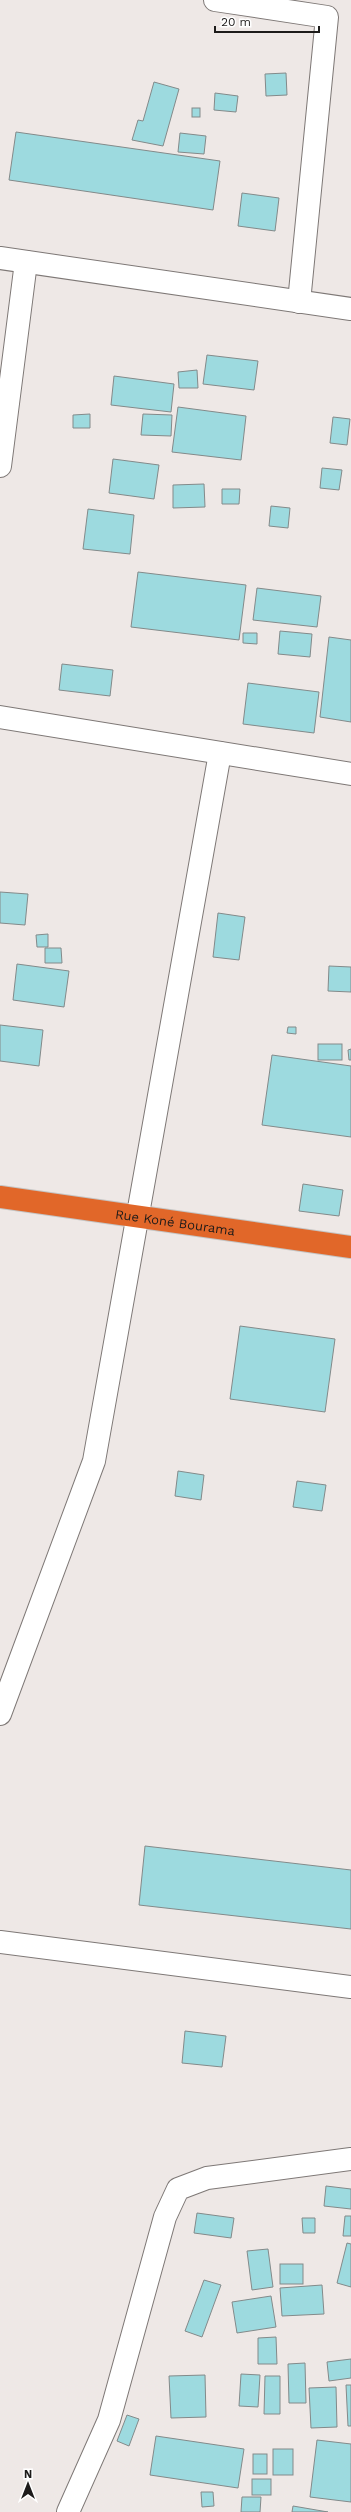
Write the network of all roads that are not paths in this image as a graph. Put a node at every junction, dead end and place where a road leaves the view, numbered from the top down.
1 (215, 0) edge
2 (0, 258) edge
3 (26, 262) junction
4 (299, 302) junction
5 (351, 309) edge
6 (0, 466) edge
7 (0, 717) edge
8 (220, 753) junction
9 (351, 774) edge
10 (0, 1197) edge
11 (138, 1216) junction
12 (351, 1247) edge
13 (0, 1714) edge
14 (0, 1942) edge
15 (351, 1987) edge
16 (351, 2159) edge
17 (68, 2512) edge

1 - 4 street
2 - 3 street
3 - 4 street
3 - 6 street
4 - 5 street
7 - 8 street
8 - 9 street
8 - 11 street
10 - 11 highway, Rue Koné Bourama
11 - 12 highway, Rue Koné Bourama
11 - 13 street
14 - 15 street
16 - 17 street

